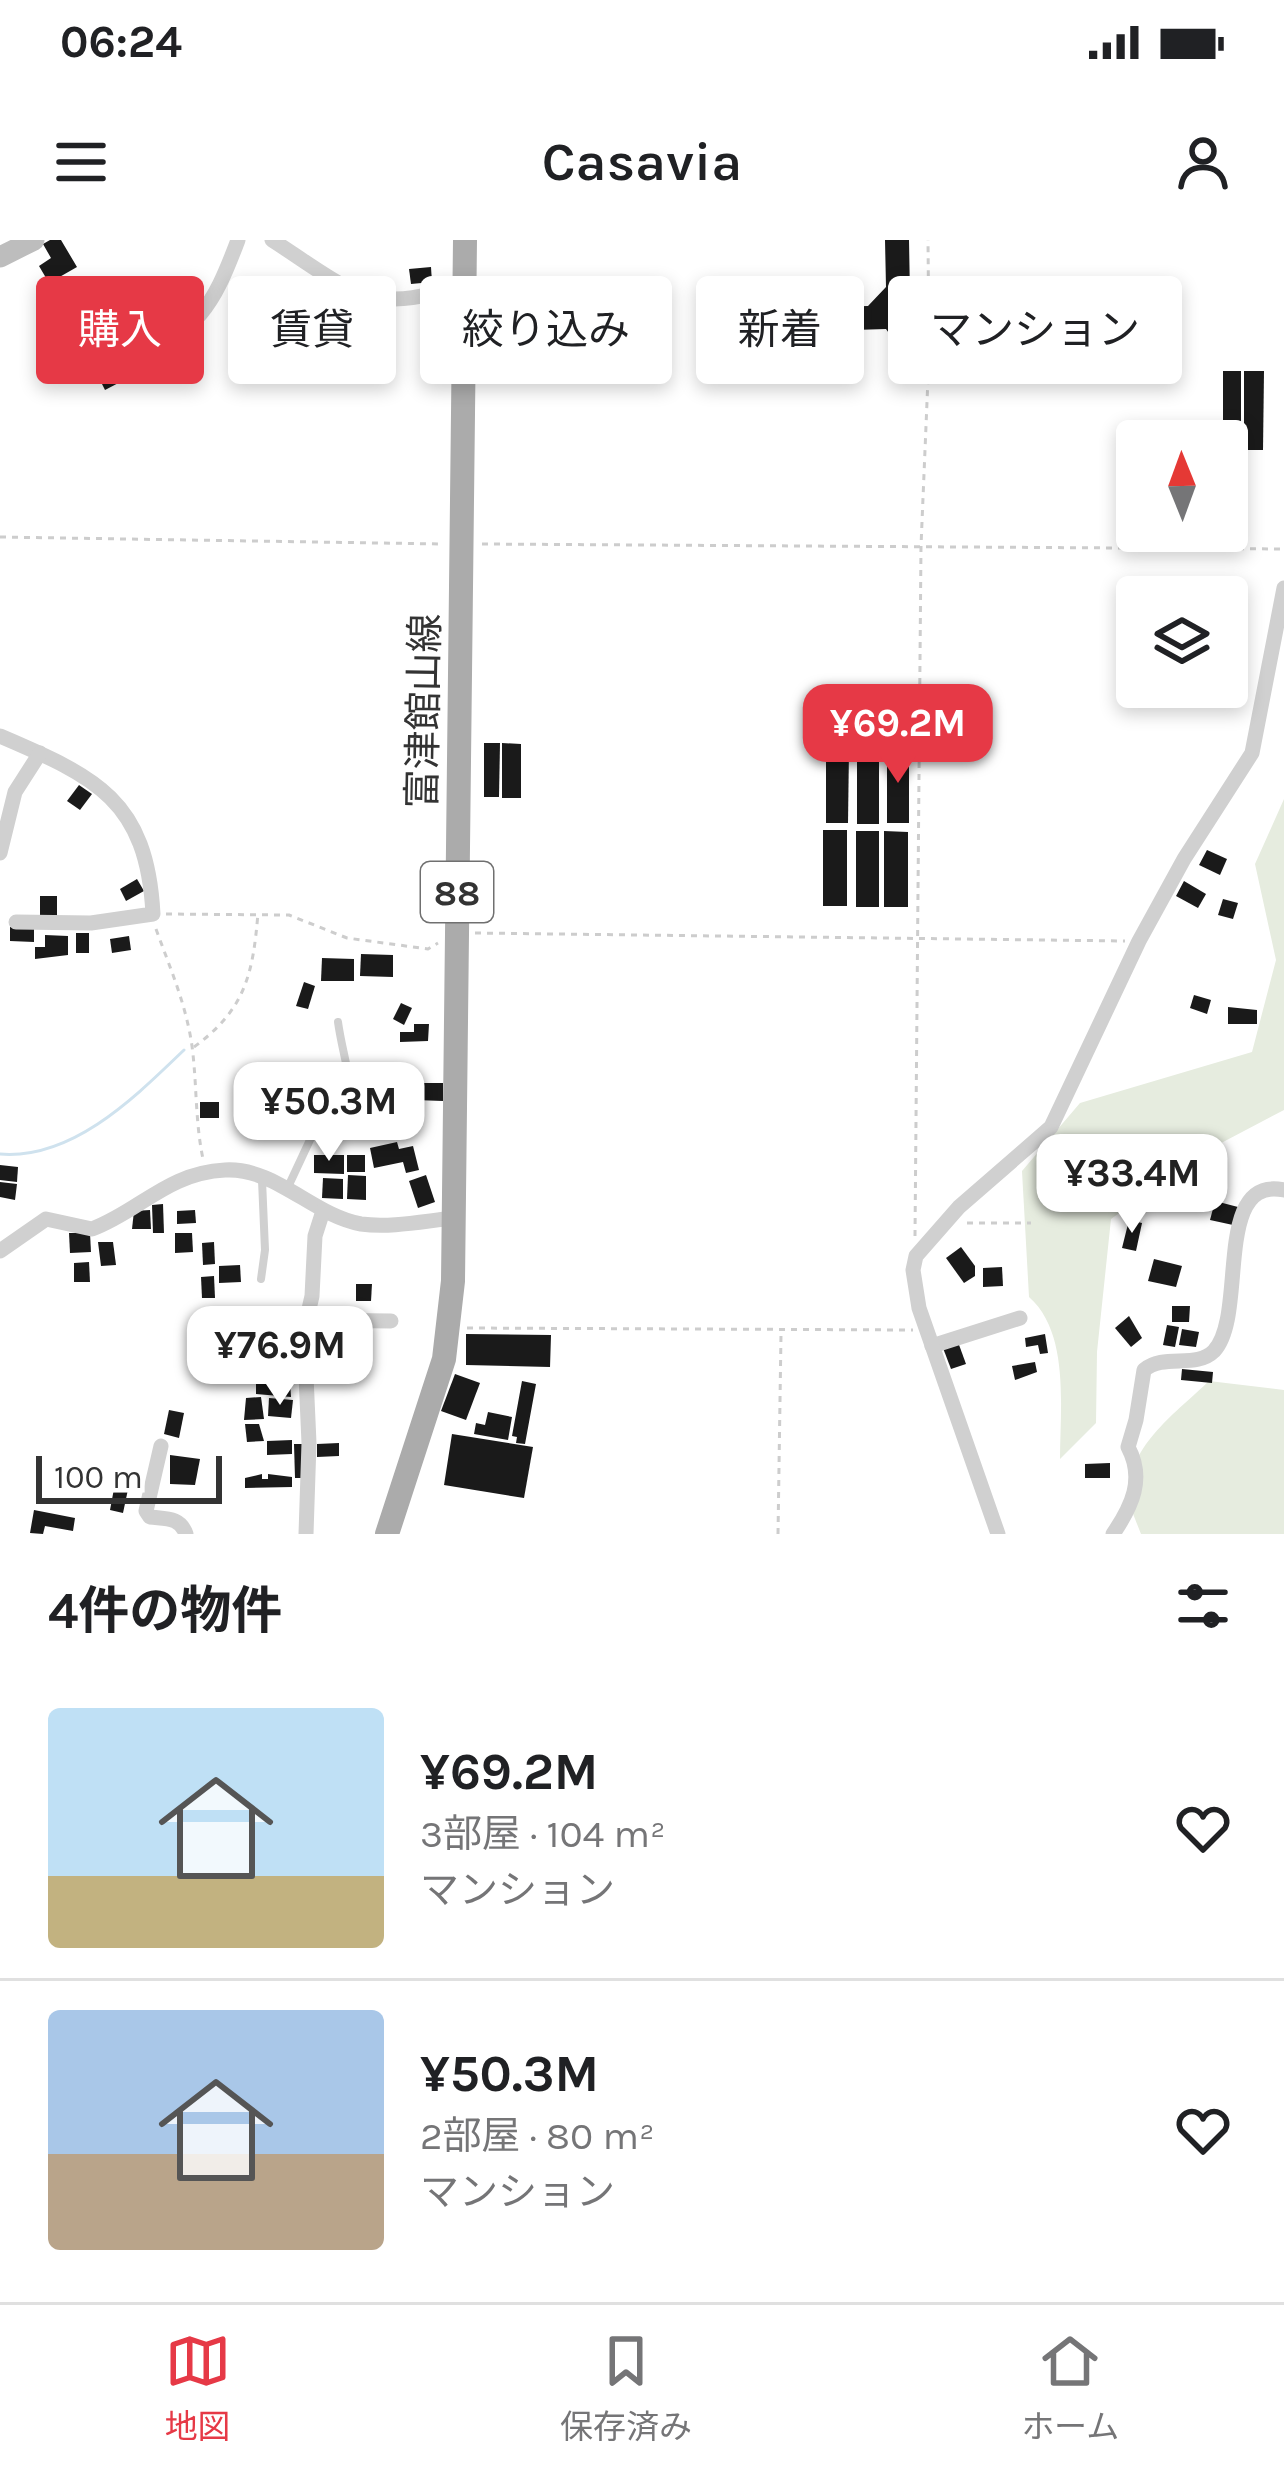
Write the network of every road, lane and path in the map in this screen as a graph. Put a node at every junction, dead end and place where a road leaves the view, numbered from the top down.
1 (34, 240) edge
2 (238, 240) edge
3 (272, 240) edge
4 (466, 240) edge
5 (928, 240) edge
6 (0, 256) edge
7 (465, 276) edge
8 (420, 297) edge
9 (204, 312) edge
10 (464, 384) edge
11 (0, 537) edge
12 (462, 544) junction
13 (921, 546) junction
14 (1284, 549) edge
15 (1284, 588) edge
16 (0, 736) edge
17 (40, 753) junction
18 (7, 790) edge
19 (0, 853) edge
20 (258, 913) junction
21 (153, 914) junction
22 (16, 922) dead end
23 (456, 932) junction
24 (918, 939) junction
25 (1139, 941) junction
26 (338, 1022) dead end
27 (192, 1048) junction
28 (206, 1173) junction
29 (262, 1178) junction
30 (287, 1190) junction
31 (1284, 1190) edge
32 (323, 1211) junction
33 (454, 1219) junction
34 (947, 1220) junction
35 (1031, 1223) dead end
36 (0, 1251) edge
37 (916, 1256) junction
38 (262, 1279) dead end
39 (1020, 1318) dead end
40 (306, 1319) junction
41 (391, 1321) dead end
42 (450, 1328) junction
43 (781, 1332) junction
44 (930, 1338) junction
45 (161, 1446) dead end
46 (186, 1534) edge
47 (306, 1534) edge
48 (387, 1534) edge
49 (778, 1534) edge
50 (998, 1534) edge
51 (1113, 1534) edge

1 - 6 main road
2 - 9 street
3 - 8 street
4 - 7 main road, 富津館山線 / 88
5 - 13 path
10 - 12 main road, 富津館山線 / 88
11 - 12 path
12 - 13 path
12 - 23 main road, 富津館山線 / 88
13 - 14 path
13 - 24 path
15 - 25 street
16 - 17 street
17 - 18 street
17 - 21 street
18 - 19 street
20 - 21 path
20 - 23 path
20 - 27 path
21 - 22 street
21 - 27 path
23 - 24 path
23 - 33 main road, 富津館山線 / 88
24 - 25 path
24 - 37 path
25 - 34 street
26 - 30 lane
27 - 28 path
28 - 29 street
28 - 36 street
29 - 30 street
29 - 38 lane
30 - 32 street
31 - 51 street
32 - 33 street
32 - 40 street
33 - 42 main road, 富津館山線 / 88
34 - 35 path
34 - 37 street
37 - 44 street
39 - 44 street
40 - 41 street
40 - 47 street
42 - 43 path
42 - 48 main road, 富津館山線 / 88
43 - 44 path
43 - 49 path
44 - 50 street
45 - 46 street

